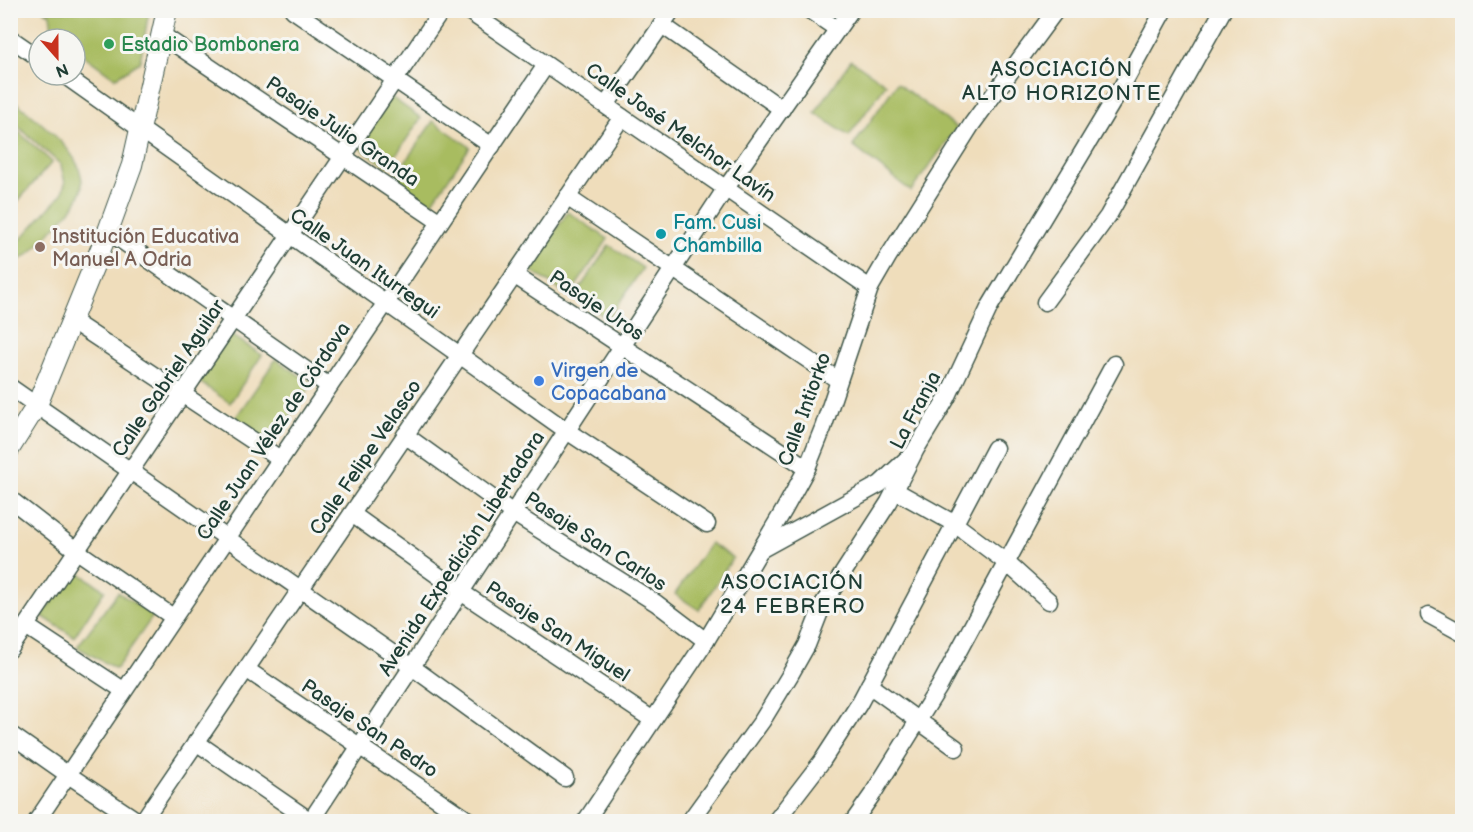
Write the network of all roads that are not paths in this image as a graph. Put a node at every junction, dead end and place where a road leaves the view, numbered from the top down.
1 (167, 10) edge
2 (293, 10) edge
3 (442, 10) edge
4 (467, 10) edge
5 (672, 10) edge
6 (809, 10) edge
7 (850, 10) edge
8 (1056, 10) edge
9 (1164, 10) edge
10 (1223, 10) edge
11 (662, 25) junction
12 (837, 29) junction
13 (162, 35) junction
14 (10, 38) edge
15 (27, 49) edge
16 (546, 65) junction
17 (395, 80) junction
18 (81, 87) edge
19 (606, 105) junction
20 (782, 109) junction
21 (622, 117) junction
22 (140, 129) junction
23 (492, 146) junction
24 (343, 156) junction
25 (726, 188) junction
26 (567, 197) junction
27 (440, 222) junction
28 (108, 231) junction
29 (289, 236) junction
30 (674, 268) junction
31 (514, 275) junction
32 (870, 288) junction
33 (1045, 302) dead end
34 (385, 303) junction
35 (232, 320) junction
36 (72, 321) junction
37 (622, 347) junction
38 (459, 355) junction
39 (1114, 364) dead end
40 (838, 380) junction
41 (329, 386) junction
42 (10, 387) edge
43 (182, 395) junction
44 (37, 405) junction
45 (567, 431) junction
46 (405, 435) junction
47 (10, 448) edge
48 (995, 448) dead end
49 (916, 449) junction
50 (280, 459) junction
51 (807, 468) junction
52 (131, 471) junction
53 (896, 491) junction
54 (10, 499) edge
55 (513, 513) junction
56 (352, 514) junction
57 (707, 524) dead end
58 (955, 524) junction
59 (227, 538) junction
60 (762, 549) junction
61 (77, 550) junction
62 (1006, 563) junction
63 (300, 589) junction
64 (460, 592) junction
65 (1049, 601) dead end
66 (1429, 615) dead end
67 (173, 617) junction
68 (26, 626) junction
69 (1462, 633) edge
70 (706, 641) junction
71 (10, 649) edge
72 (412, 667) junction
73 (246, 669) junction
74 (869, 685) junction
75 (123, 690) junction
76 (653, 720) junction
77 (919, 720) junction
78 (10, 734) edge
79 (196, 742) junction
80 (360, 745) junction
81 (956, 748) dead end
82 (67, 774) junction
83 (565, 778) dead end
84 (311, 821) edge
85 (36, 822) edge
86 (140, 822) edge
87 (471, 822) edge
88 (585, 822) edge
89 (689, 822) edge
90 (775, 822) edge
91 (853, 822) edge

1 - 13 street
2 - 17 street
3 - 17 street, Calle Gabriel Aguilar
4 - 16 street, Calle José Melchor Lavín
5 - 11 street
6 - 12 street
7 - 12 street, Avenida Expedición Libertadora
8 - 32 street, Calle Intiorko
9 - 49 street, La Franja
10 - 33 street
11 - 19 street
11 - 20 street
12 - 20 street, Avenida Expedición Libertadora
13 - 22 street
13 - 24 street, Pasaje Julio Granda
14 - 15 street
16 - 19 street, Calle José Melchor Lavín
16 - 23 street, Calle Juan Vélez de Córdova
17 - 23 street
17 - 24 street, Calle Gabriel Aguilar
18 - 22 street, Calle Juan Iturregui
19 - 21 street, Calle José Melchor Lavín
20 - 25 street, Avenida Expedición Libertadora
21 - 25 street, Calle José Melchor Lavín
21 - 26 street, Calle Felipe Velasco
22 - 28 street
22 - 29 street, Calle Juan Iturregui
23 - 27 street, Calle Juan Vélez de Córdova
24 - 27 street, Pasaje Julio Granda
24 - 29 street, Calle Gabriel Aguilar
25 - 30 street, Avenida Expedición Libertadora
25 - 32 street, Calle José Melchor Lavín
26 - 30 street
26 - 31 street, Calle Felipe Velasco
27 - 34 street, Calle Juan Vélez de Córdova
28 - 35 street
28 - 36 street
29 - 34 street, Calle Juan Iturregui
29 - 35 street, Calle Gabriel Aguilar
30 - 37 street, Avenida Expedición Libertadora
30 - 40 street
31 - 37 street, Pasaje Uros
31 - 38 street, Calle Felipe Velasco
32 - 40 street, Calle Intiorko
34 - 38 street, Calle Juan Iturregui
34 - 41 street, Calle Juan Vélez de Córdova
35 - 41 street
35 - 43 street, Calle Gabriel Aguilar
36 - 43 street
36 - 44 street
37 - 45 street, Avenida Expedición Libertadora
37 - 51 street, Pasaje Uros
38 - 45 street, Calle Juan Iturregui
38 - 46 street, Calle Felipe Velasco
39 - 62 street
40 - 51 street, Calle Intiorko
41 - 50 street, Calle Juan Vélez de Córdova
42 - 44 street
43 - 50 street
43 - 52 street, Calle Gabriel Aguilar
44 - 47 street
44 - 52 street
45 - 55 street, Avenida Expedición Libertadora
45 - 57 street, Calle Juan Iturregui
46 - 55 street, Pasaje San Carlos
46 - 56 street, Calle Felipe Velasco
48 - 58 street
49 - 53 street, La Franja
49 - 60 street
50 - 59 street, Calle Juan Vélez de Córdova
51 - 60 street, Calle Intiorko
52 - 59 street
52 - 61 street, Calle Gabriel Aguilar
53 - 58 street
53 - 89 street, La Franja
54 - 61 street
55 - 64 street, Avenida Expedición Libertadora
55 - 70 street, Pasaje San Carlos
56 - 63 street, Calle Felipe Velasco
56 - 64 street, Pasaje San Miguel
58 - 62 street
58 - 74 street
59 - 63 street
59 - 67 street, Calle Juan Vélez de Córdova
60 - 70 street, Calle Intiorko
61 - 67 street
61 - 68 street, Calle Gabriel Aguilar
62 - 65 street
62 - 77 street
63 - 72 street
63 - 73 street, Calle Felipe Velasco
64 - 72 street, Avenida Expedición Libertadora
64 - 76 street, Pasaje San Miguel
66 - 69 street
67 - 75 street, Calle Juan Vélez de Córdova
68 - 71 street, Calle Gabriel Aguilar
68 - 75 street
70 - 76 street, Calle Intiorko
72 - 80 street, Avenida Expedición Libertadora
72 - 83 street
73 - 79 street, Calle Felipe Velasco
73 - 80 street, Pasaje San Pedro
74 - 77 street
74 - 90 street
75 - 82 street, Calle Juan Vélez de Córdova
76 - 88 street, Calle Intiorko
77 - 81 street
77 - 91 street
78 - 82 street
79 - 84 street
79 - 86 street, Calle Felipe Velasco
80 - 84 street, Avenida Expedición Libertadora
80 - 87 street, Pasaje San Pedro
82 - 85 street, Calle Juan Vélez de Córdova
82 - 86 street

